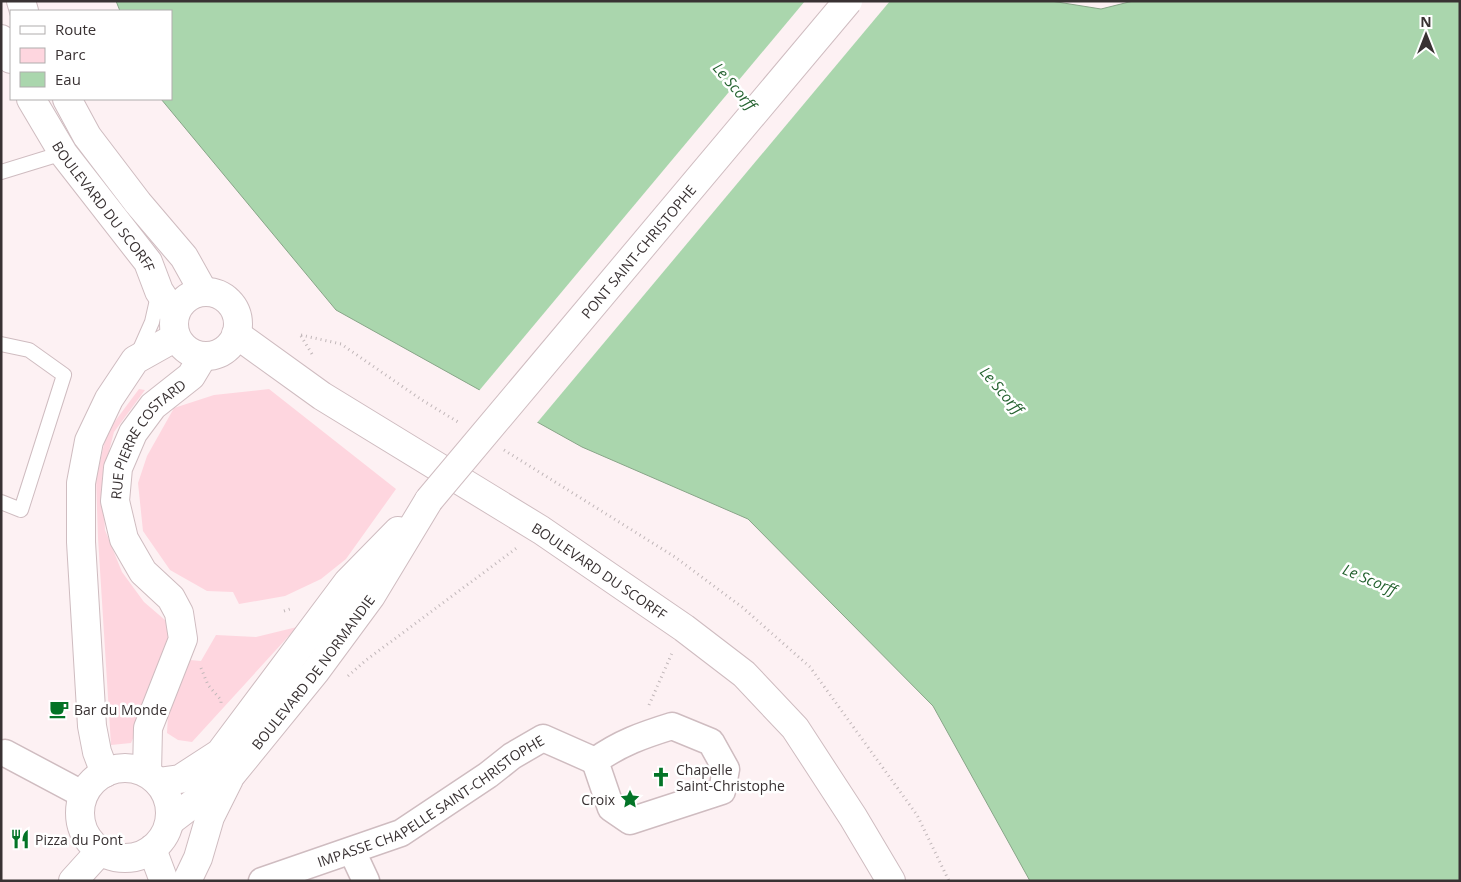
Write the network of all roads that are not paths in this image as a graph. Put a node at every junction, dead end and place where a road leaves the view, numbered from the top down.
1 (848, 1) edge
2 (1, 39) edge
3 (10, 57) edge
4 (32, 100) edge
5 (68, 100) edge
6 (63, 153) junction
7 (1, 172) edge
8 (159, 291) junction
9 (202, 291) junction
10 (175, 326) junction
11 (236, 334) junction
12 (1, 344) edge
13 (204, 356) junction
14 (135, 360) junction
15 (429, 500) junction
16 (1, 502) edge
17 (5, 753) dead end
18 (595, 761) junction
19 (105, 773) junction
20 (232, 774) junction
21 (153, 778) junction
22 (84, 795) junction
23 (170, 821) junction
24 (152, 849) junction
25 (100, 850) junction
26 (352, 850) junction
27 (73, 881) edge
28 (164, 881) edge
29 (187, 881) edge
30 (262, 881) edge
31 (366, 881) edge
32 (891, 881) edge

1 - 15 main road, PONT SAINT-CHRISTOPHE, bridge
2 - 3 main road
4 - 6 main road, BOULEVARD DU SCORFF
5 - 9 main road, BOULEVARD DU SCORFF
6 - 7 lane
6 - 8 main road, BOULEVARD DU SCORFF
8 - 10 main road, BOULEVARD DU SCORFF
8 - 14 lane
9 - 10 main road
9 - 11 main road
10 - 13 main road
10 - 14 main road
11 - 13 main road
11 - 32 main road, BOULEVARD DU SCORFF
12 - 16 lane
13 - 21 main road, RUE PIERRE COSTARD
14 - 19 main road
15 - 20 main road, BOULEVARD DE NORMANDIE
15 - 21 main road, BOULEVARD DE NORMANDIE
17 - 22 street
18 - 18 street
18 - 26 street, IMPASSE CHAPELLE SAINT-CHRISTOPHE
19 - 21 main road
19 - 22 main road
20 - 23 main road, BOULEVARD DE NORMANDIE
20 - 29 main road
21 - 23 main road
22 - 25 main road
23 - 24 main road
24 - 25 main road
24 - 28 main road
25 - 27 main road
26 - 30 street, IMPASSE CHAPELLE SAINT-CHRISTOPHE
26 - 31 street

